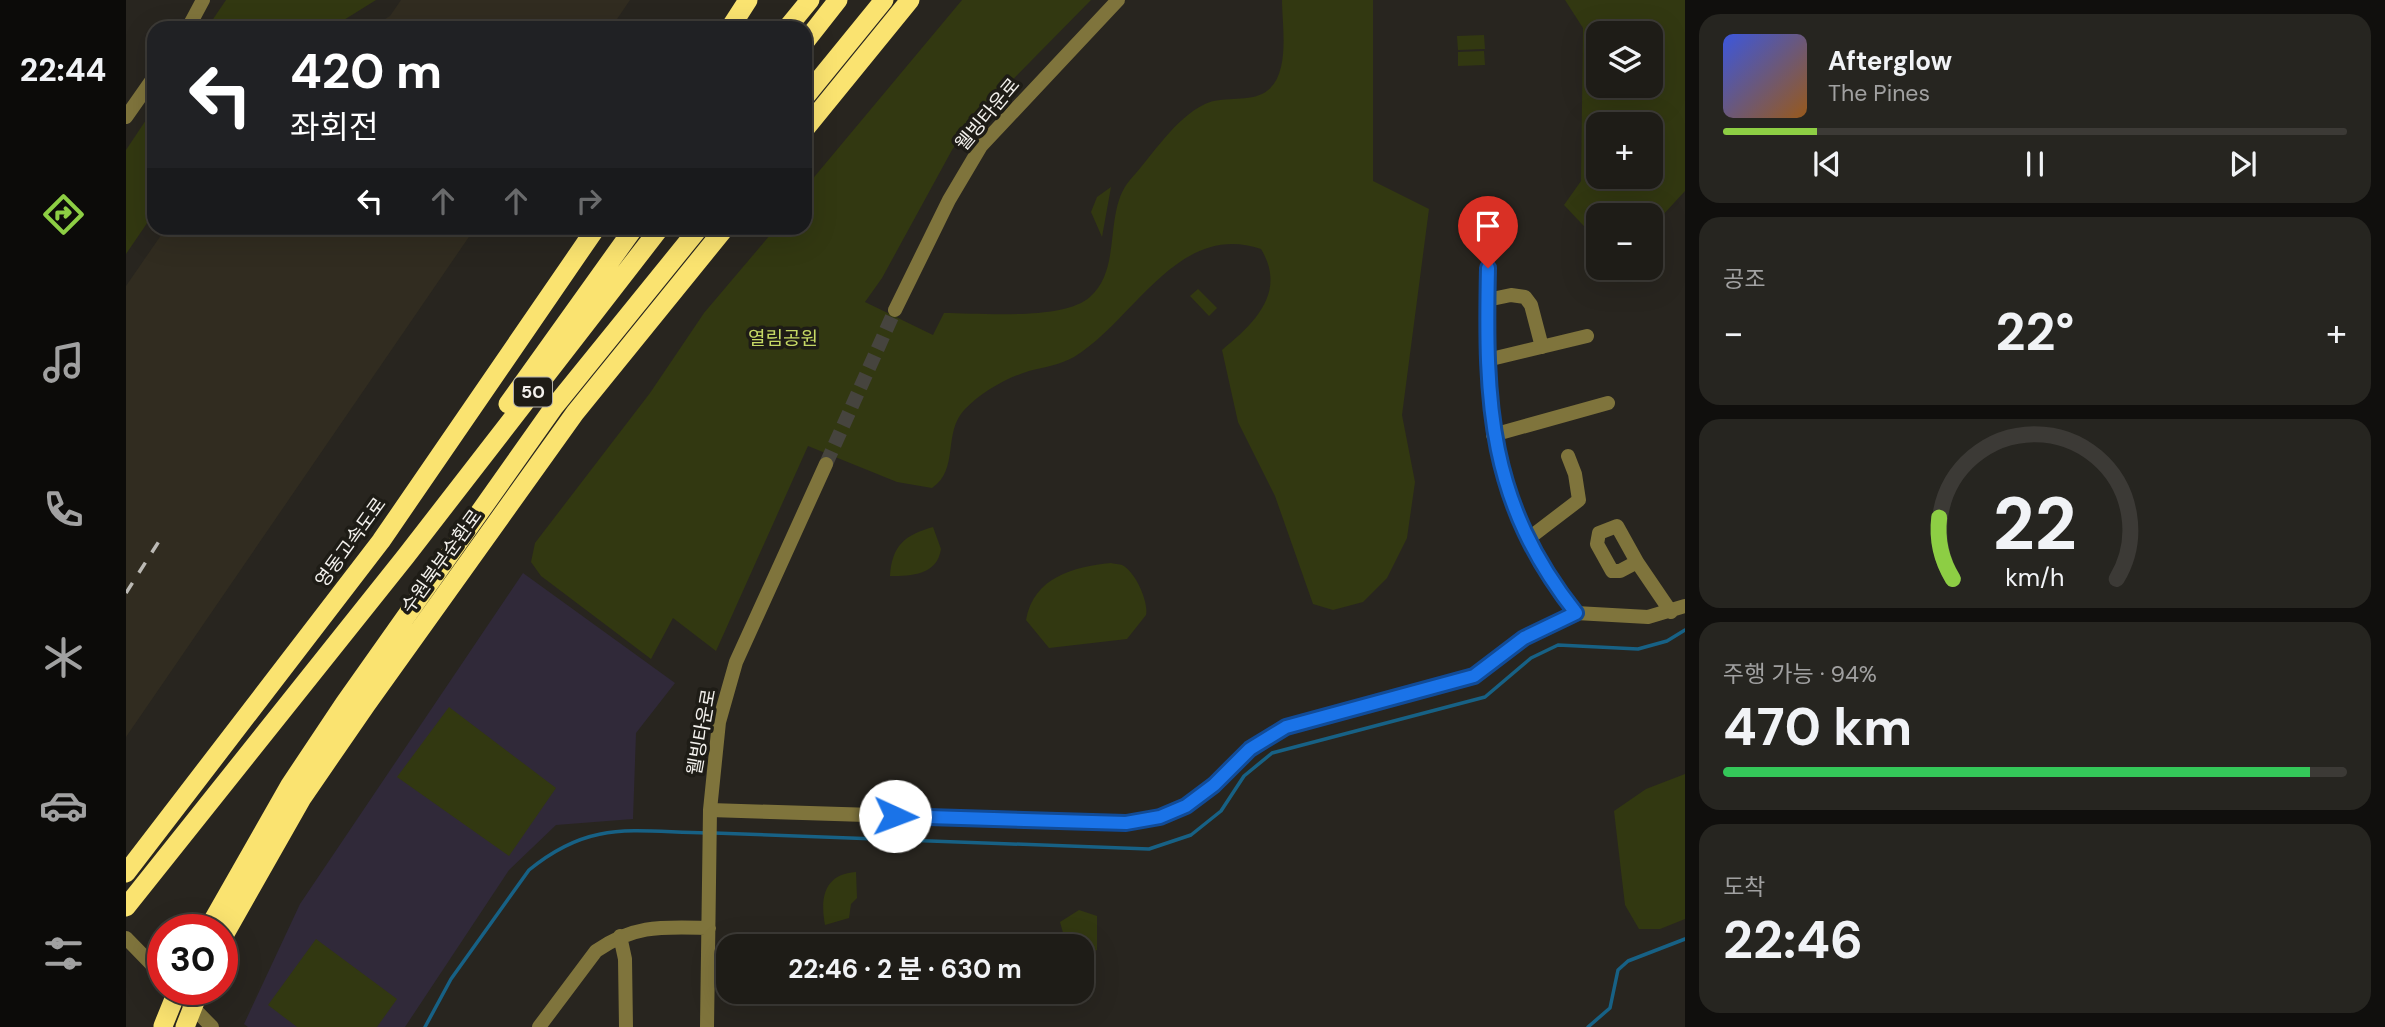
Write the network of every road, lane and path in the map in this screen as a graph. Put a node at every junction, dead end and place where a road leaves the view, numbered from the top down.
1 (203, 0) edge
2 (748, 0) edge
3 (810, 0) edge
4 (838, 0) edge
5 (884, 0) edge
6 (910, 0) edge
7 (1118, 0) edge
8 (192, 21) edge
9 (734, 21) edge
10 (793, 21) edge
11 (812, 33) edge
12 (147, 87) edge
13 (812, 88) edge
14 (126, 117) edge
15 (812, 120) edge
16 (591, 235) edge
17 (629, 235) edge
18 (655, 235) edge
19 (693, 235) edge
20 (719, 235) edge
21 (1488, 268) dead end
22 (1487, 300) junction
23 (895, 310) tunnel mouth
24 (1587, 336) dead end
25 (1542, 347) junction
26 (1487, 360) junction
27 (1608, 403) dead end
28 (1493, 435) junction
29 (1567, 456) dead end
30 (826, 464) tunnel mouth
31 (1528, 539) junction
32 (405, 556) junction
33 (1636, 562) dead end
34 (1685, 606) edge
35 (1671, 612) junction
36 (1576, 613) junction
37 (710, 818) junction
38 (126, 873) edge
39 (126, 907) edge
40 (217, 914) edge
41 (236, 914) edge
42 (709, 928) junction
43 (620, 936) junction
44 (126, 938) edge
45 (147, 960) edge
46 (171, 1005) edge
47 (192, 1005) edge
48 (194, 1005) edge
49 (162, 1026) edge
50 (185, 1027) edge
51 (212, 1027) edge
52 (539, 1027) edge
53 (626, 1027) edge
54 (707, 1027) edge

1 - 8 street
2 - 9 highway
3 - 10 highway
4 - 11 highway
5 - 13 highway
6 - 15 highway
7 - 23 street, 웰빙타운로
12 - 14 street
16 - 38 highway, 영동고속도로 / 50
17 - 32 highway, 50
18 - 32 highway, 50
19 - 40 highway, 수원북부순환로
20 - 41 highway, 수원북부순환로
21 - 22 street
22 - 25 street
22 - 26 street
24 - 25 street
25 - 26 street
26 - 28 street
27 - 28 street
28 - 31 street
29 - 31 street
30 - 37 street, 웰빙타운로
31 - 36 street
32 - 39 highway, 50
33 - 35 street
34 - 35 street
35 - 36 street
36 - 37 street
37 - 42 street, 웰빙타운로
42 - 43 street
42 - 54 street, 웰빙타운로
43 - 52 street
43 - 53 street
44 - 45 street
46 - 49 highway, bridge
47 - 51 street
48 - 50 highway, bridge

